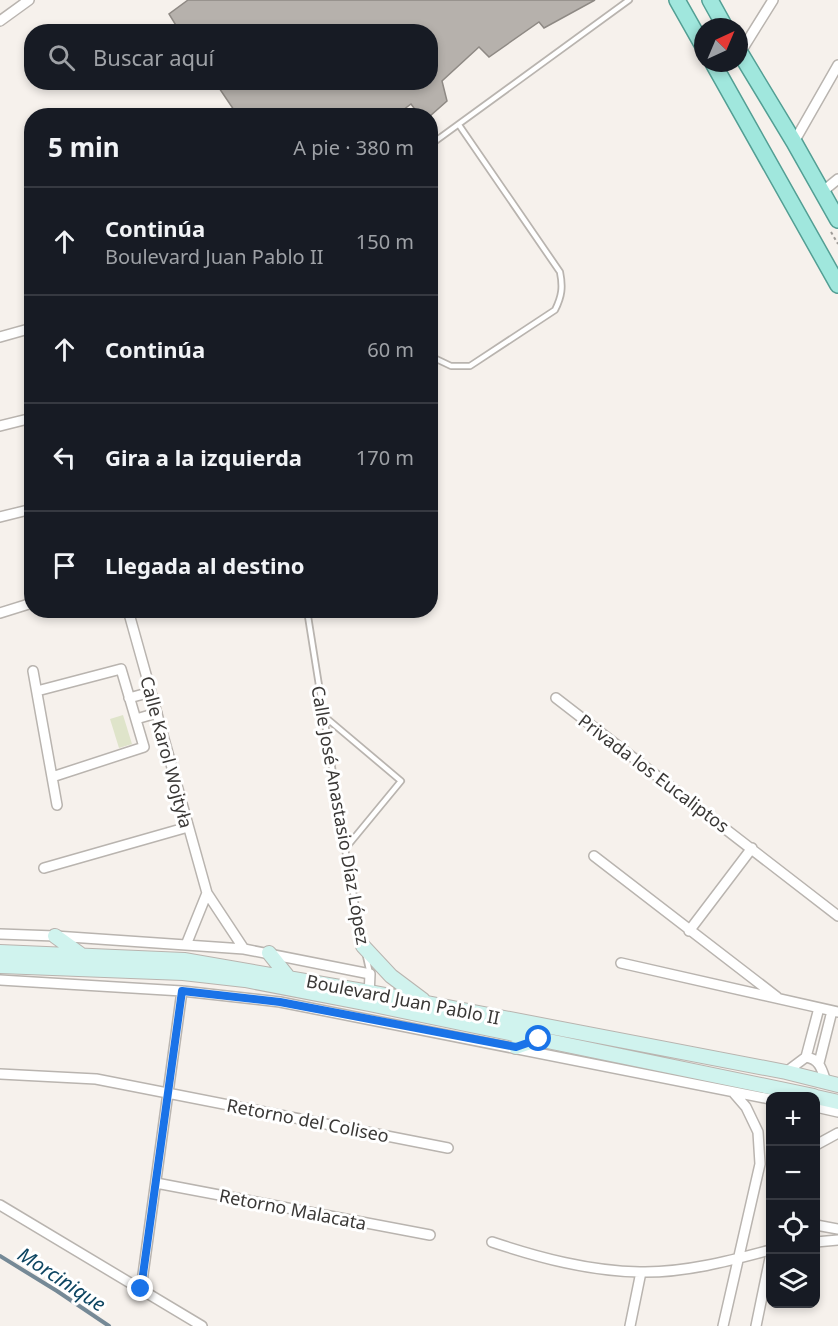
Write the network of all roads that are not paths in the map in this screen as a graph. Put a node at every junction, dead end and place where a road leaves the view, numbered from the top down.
1 (29, 0) edge
2 (629, 0) edge
3 (677, 0) edge
4 (710, 0) edge
5 (773, 0) edge
6 (720, 18) edge
7 (0, 21) edge
8 (694, 30) edge
9 (748, 39) edge
10 (748, 65) edge
11 (838, 65) edge
12 (718, 72) edge
13 (459, 125) junction
14 (438, 139) edge
15 (794, 141) junction
16 (838, 179) edge
17 (822, 192) junction
18 (838, 220) edge
19 (838, 285) edge
20 (24, 330) edge
21 (0, 337) edge
22 (438, 360) edge
23 (24, 420) edge
24 (0, 426) edge
25 (24, 511) edge
26 (0, 518) edge
27 (24, 606) edge
28 (0, 613) edge
29 (130, 618) edge
30 (308, 618) edge
31 (33, 671) dead end
32 (37, 691) junction
33 (151, 692) junction
34 (129, 698) junction
35 (556, 698) dead end
36 (157, 713) junction
37 (324, 716) junction
38 (136, 719) junction
39 (52, 777) junction
40 (57, 805) dead end
41 (188, 827) junction
42 (752, 848) junction
43 (345, 849) junction
44 (594, 856) dead end
45 (44, 867) dead end
46 (207, 892) junction
47 (838, 916) edge
48 (690, 931) junction
49 (0, 934) edge
50 (54, 936) junction
51 (186, 945) junction
52 (363, 946) junction
53 (244, 949) junction
54 (0, 952) edge
55 (269, 953) junction
56 (80, 954) junction
57 (621, 963) dead end
58 (0, 966) edge
59 (370, 974) junction
60 (289, 978) junction
61 (0, 980) edge
62 (182, 991) junction
63 (777, 997) junction
64 (369, 998) junction
65 (427, 1003) junction
66 (819, 1008) junction
67 (835, 1011) edge
68 (366, 1020) junction
69 (539, 1039) junction
70 (516, 1047) junction
71 (806, 1057) junction
72 (819, 1062) junction
73 (786, 1072) junction
74 (0, 1074) edge
75 (832, 1084) edge
76 (168, 1092) junction
77 (733, 1092) junction
78 (791, 1092) edge
79 (766, 1098) edge
80 (820, 1098) edge
81 (838, 1102) edge
82 (820, 1108) edge
83 (838, 1112) edge
84 (838, 1133) edge
85 (820, 1143) edge
86 (448, 1148) dead end
87 (760, 1164) junction
88 (766, 1166) edge
89 (156, 1183) junction
90 (0, 1205) edge
91 (820, 1226) edge
92 (838, 1229) edge
93 (430, 1235) dead end
94 (838, 1240) edge
95 (492, 1242) dead end
96 (820, 1242) edge
97 (766, 1251) edge
98 (739, 1258) junction
99 (640, 1272) junction
100 (766, 1281) edge
101 (141, 1289) junction
102 (202, 1326) edge
103 (630, 1326) edge
104 (723, 1326) edge
105 (756, 1326) edge

1 - 7 street
2 - 13 lane
3 - 8 main road
4 - 6 main road
5 - 9 street
10 - 15 main road
11 - 15 street
12 - 19 main road
13 - 14 lane
13 - 22 lane
15 - 17 main road
16 - 17 street
17 - 18 main road
20 - 21 street
23 - 24 street
25 - 26 street
27 - 28 street
29 - 33 street, Calle Karol Wojtyła
30 - 37 lane, Calle José Anastasio Díaz López
31 - 32 street
32 - 34 street
32 - 39 street
33 - 34 street
33 - 36 street, Calle Karol Wojtyła
34 - 38 street
35 - 42 street, Privada los Eucaliptos
36 - 38 street
36 - 41 street, Calle Karol Wojtyła
37 - 43 lane, Calle José Anastasio Díaz López
37 - 43 lane
38 - 39 street
39 - 40 street
41 - 45 street
41 - 46 street, Calle Karol Wojtyła
42 - 47 street, Privada los Eucaliptos
42 - 48 street
43 - 52 lane, Calle José Anastasio Díaz López
44 - 48 street
46 - 51 street
46 - 53 street, Calle Karol Wojtyła
48 - 63 street
49 - 50 street
50 - 51 street
50 - 56 main road
51 - 53 street
52 - 59 lane, Calle José Anastasio Díaz López
52 - 65 main road
53 - 55 street
54 - 56 main road, Boulevard Juan Pablo II
55 - 59 street
55 - 60 main road
56 - 60 main road, Boulevard Juan Pablo II
57 - 63 street
58 - 64 main road, Boulevard Juan Pablo II
59 - 64 street, Calle José Anastasio Díaz López
60 - 64 main road, Boulevard Juan Pablo II
61 - 62 street, Boulevard Juan Pablo II
62 - 68 street, Boulevard Juan Pablo II
62 - 76 street
63 - 66 street
64 - 65 main road, Boulevard Juan Pablo II
64 - 68 street, Calle José Anastasio Díaz López
64 - 69 main road, Boulevard Juan Pablo II
65 - 73 main road, Boulevard Juan Pablo II
66 - 67 street
66 - 71 street
67 - 72 street
68 - 70 street, Boulevard Juan Pablo II
69 - 70 main road
69 - 78 main road, Boulevard Juan Pablo II
70 - 77 street, Boulevard Juan Pablo II
71 - 72 street
71 - 73 street
72 - 75 street
73 - 75 main road, Boulevard Juan Pablo II
74 - 76 street, Retorno del Coliseo
76 - 86 street, Retorno del Coliseo
76 - 89 street
77 - 79 street, Boulevard Juan Pablo II
77 - 87 street
80 - 81 main road, Boulevard Juan Pablo II
82 - 83 street
84 - 85 street
87 - 88 street
87 - 98 street
89 - 93 street, Retorno Malacata
89 - 101 street
90 - 101 street
91 - 92 street
94 - 96 street
95 - 99 street
97 - 98 street
98 - 99 street
98 - 104 street
99 - 103 street
100 - 105 street
101 - 102 street

